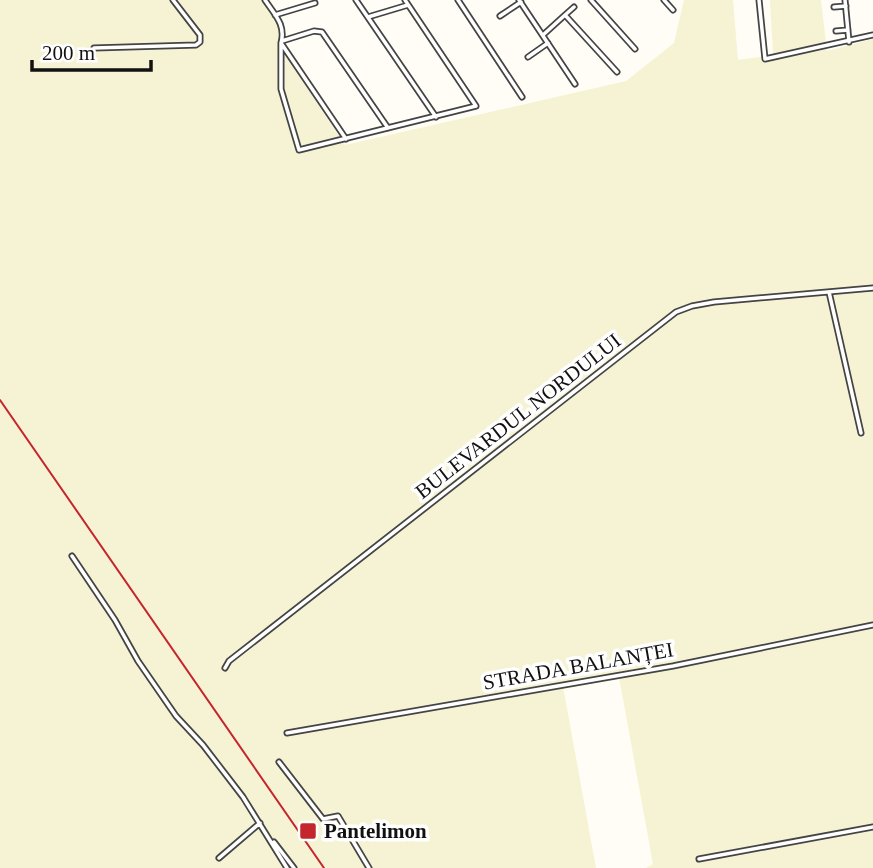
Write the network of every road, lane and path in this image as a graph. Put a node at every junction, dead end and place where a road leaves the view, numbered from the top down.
1 (173, 0) edge
2 (265, 0) edge
3 (356, 0) edge
4 (405, 0) edge
5 (458, 0) edge
6 (592, 0) edge
7 (664, 0) edge
8 (759, 0) edge
9 (845, 0) edge
10 (520, 1) edge
11 (315, 3) dead end
12 (408, 5) junction
13 (846, 6) junction
14 (574, 7) dead end
15 (834, 7) dead end
16 (673, 10) dead end
17 (275, 15) junction
18 (565, 15) junction
19 (500, 16) dead end
20 (368, 17) junction
21 (848, 30) junction
22 (836, 31) dead end
23 (543, 35) junction
24 (873, 35) edge
25 (281, 42) junction
26 (849, 42) junction
27 (548, 43) junction
28 (94, 48) dead end
29 (635, 49) dead end
30 (528, 57) dead end
31 (617, 72) dead end
32 (575, 84) dead end
33 (522, 97) dead end
34 (436, 117) junction
35 (388, 128) junction
36 (346, 139) junction
37 (873, 288) edge
38 (829, 292) junction
39 (860, 433) dead end
40 (72, 556) dead end
41 (873, 625) edge
42 (225, 668) dead end
43 (287, 733) dead end
44 (279, 762) dead end
45 (261, 823) junction
46 (873, 827) edge
47 (270, 839) junction
48 (219, 858) dead end
49 (699, 859) dead end
50 (287, 868) edge
51 (294, 868) edge
52 (369, 868) edge

1 - 28 street
2 - 17 street
3 - 20 street
4 - 12 street
5 - 33 street
6 - 29 street
7 - 16 street
8 - 26 street
9 - 13 street
10 - 19 street
10 - 23 street
11 - 17 street
12 - 20 street
12 - 34 street
13 - 15 street
13 - 21 street
14 - 18 street
17 - 25 street
18 - 23 street
18 - 31 street
20 - 34 street
21 - 22 street
21 - 26 street
23 - 27 street
24 - 26 street
25 - 35 street
25 - 36 street
25 - 36 street
27 - 30 street
27 - 32 street
34 - 35 street
35 - 36 street
37 - 38 street, BULEVARDUL NORDULUI
38 - 39 street
38 - 42 street, BULEVARDUL NORDULUI
40 - 45 street
41 - 43 street, STRADA BALANȚEI
44 - 52 street
45 - 47 street
45 - 48 street
46 - 49 street
47 - 50 street
47 - 51 street

